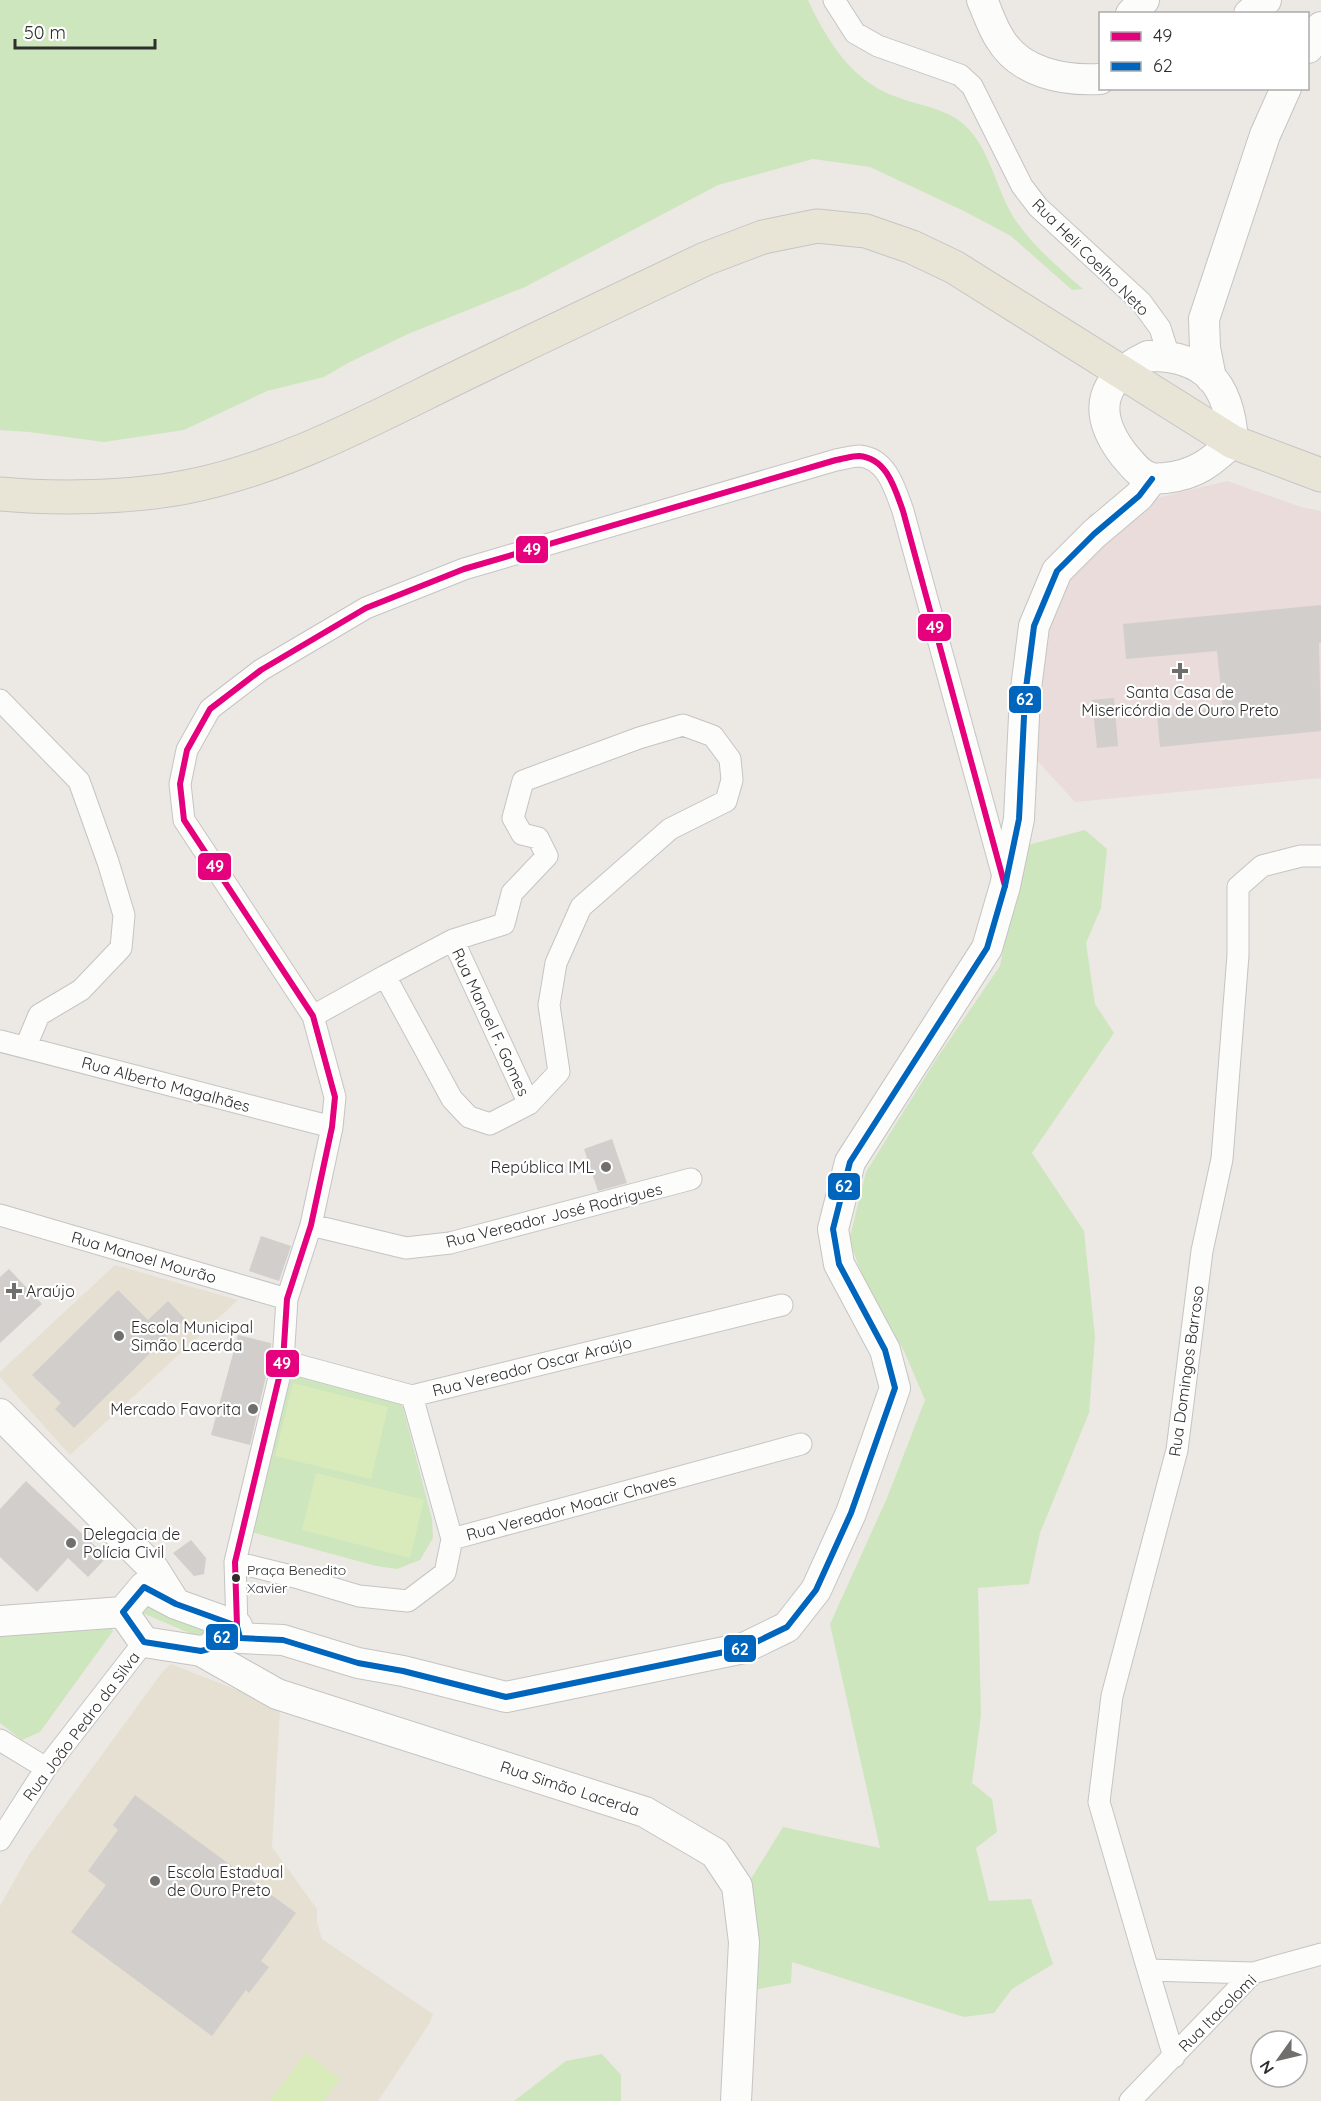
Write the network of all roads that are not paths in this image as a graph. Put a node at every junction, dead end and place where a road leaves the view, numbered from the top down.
1 (834, 0) edge
2 (982, 0) edge
3 (1144, 0) edge
4 (1266, 0) edge
5 (1133, 12) edge
6 (1251, 12) edge
7 (1321, 27) edge
8 (1309, 46) edge
9 (1099, 79) edge
10 (1285, 90) edge
11 (1204, 320) junction
12 (1169, 356) junction
13 (1120, 373) junction
14 (1211, 378) junction
15 (1233, 442) junction
16 (1321, 475) edge
17 (1152, 479) junction
18 (0, 494) edge
19 (0, 700) edge
20 (1321, 856) edge
21 (1005, 886) junction
22 (453, 940) junction
23 (385, 976) junction
24 (313, 1016) junction
25 (0, 1041) edge
26 (26, 1047) junction
27 (530, 1104) junction
28 (332, 1127) junction
29 (691, 1179) dead end
30 (0, 1215) edge
31 (311, 1225) junction
32 (287, 1299) junction
33 (782, 1305) dead end
34 (283, 1361) junction
35 (412, 1396) junction
36 (4, 1420) edge
37 (801, 1444) dead end
38 (452, 1539) junction
39 (235, 1562) junction
40 (148, 1578) junction
41 (123, 1612) junction
42 (0, 1621) edge
43 (226, 1637) junction
44 (144, 1642) junction
45 (0, 1740) edge
46 (46, 1768) junction
47 (0, 1840) edge
48 (1321, 1954) edge
49 (1148, 1970) junction
50 (1253, 1973) junction
51 (1174, 2057) junction
52 (736, 2101) edge
53 (1130, 2101) edge

1 - 12 street, Rua Heli Coelho Neto
2 - 9 street
3 - 5 street
4 - 6 street
7 - 8 street
10 - 11 street
11 - 12 street
11 - 14 street
12 - 13 street
12 - 14 street
13 - 15 main road
13 - 17 street
13 - 18 main road
14 - 15 street
15 - 16 main road
15 - 17 street
17 - 21 street
19 - 26 street
20 - 49 street, Rua Domingos Barroso
21 - 24 street
21 - 43 street
22 - 23 street
22 - 27 street, Rua Manoel F. Gomes
22 - 27 street
23 - 24 street
23 - 27 street
24 - 28 street
25 - 26 street, Rua Alberto Magalhães
26 - 28 street, Rua Alberto Magalhães
28 - 31 street
29 - 31 street, Rua Vereador José Rodrigues
30 - 32 street, Rua Manoel Mourão
31 - 32 street
32 - 34 street
33 - 35 street, Rua Vereador Oscar Araújo
34 - 35 street, Rua Vereador Oscar Araújo
34 - 39 street
35 - 38 street
36 - 40 street
37 - 38 street, Rua Vereador Moacir Chaves
38 - 39 street, Rua Vereador Moacir Chaves
39 - 43 street
40 - 41 street
40 - 43 street
41 - 42 street
41 - 44 street
43 - 44 street
43 - 52 street, Rua Simão Lacerda
44 - 46 street, Rua João Pedro da Silva
45 - 46 street
46 - 47 street, Rua João Pedro da Silva
48 - 50 street, Rua Itacolomi
49 - 50 street
49 - 51 street, Rua Domingos Barroso
50 - 51 street, Rua Itacolomi
51 - 53 street, Rua Itacolomi

